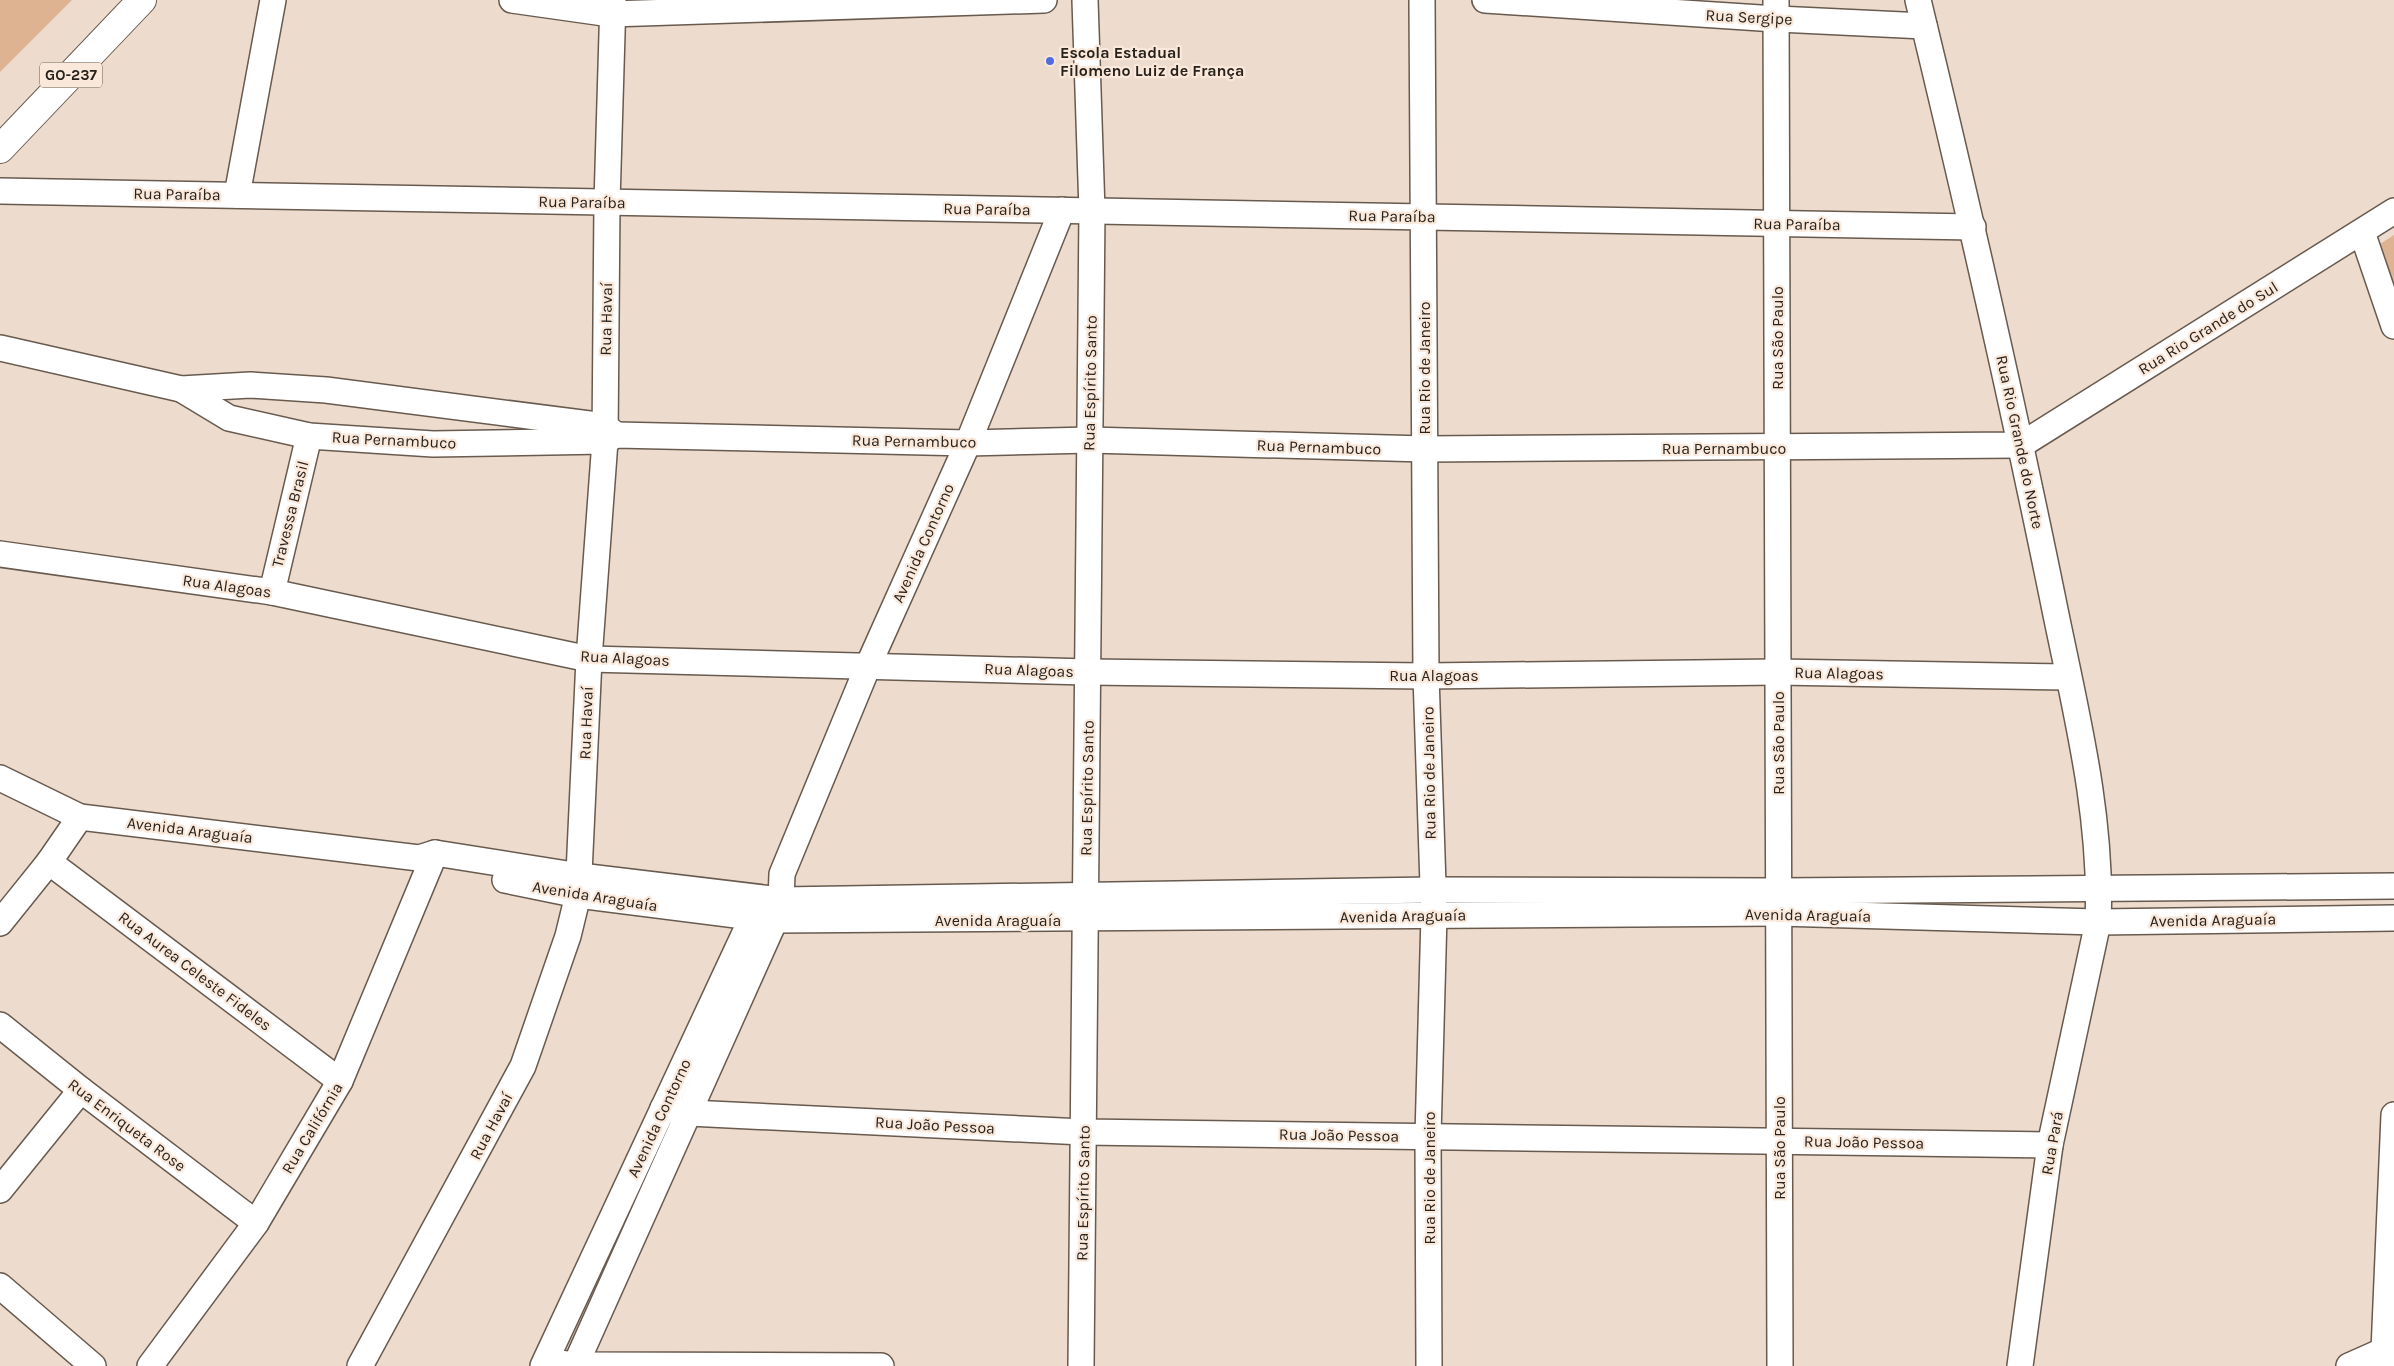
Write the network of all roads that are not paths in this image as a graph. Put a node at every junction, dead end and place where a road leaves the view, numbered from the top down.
1 (142, 0) edge
2 (273, 0) edge
3 (512, 0) edge
4 (1044, 0) edge
5 (1085, 0) edge
6 (1422, 0) edge
7 (1485, 0) edge
8 (1918, 0) edge
9 (612, 7) edge
10 (1776, 10) edge
11 (1924, 26) junction
12 (0, 149) edge
13 (0, 191) edge
14 (237, 195) junction
15 (607, 202) junction
16 (1062, 210) junction
17 (1092, 211) junction
18 (2394, 211) edge
19 (1424, 217) junction
20 (1777, 223) junction
21 (1974, 227) junction
22 (2362, 232) junction
23 (2394, 326) edge
24 (0, 348) edge
25 (182, 388) junction
26 (609, 434) junction
27 (309, 436) junction
28 (1090, 440) junction
29 (968, 443) junction
30 (2021, 445) junction
31 (1777, 448) junction
32 (1425, 449) junction
33 (0, 554) edge
34 (272, 592) junction
35 (588, 659) junction
36 (868, 666) junction
37 (1088, 672) junction
38 (1778, 672) junction
39 (1426, 676) junction
40 (2068, 677) junction
41 (0, 778) edge
42 (80, 817) junction
43 (429, 859) junction
44 (49, 862) junction
45 (579, 885) junction
46 (2394, 886) edge
47 (2099, 888) junction
48 (1432, 890) junction
49 (1847, 891) junction
50 (1086, 895) junction
51 (1780, 902) junction
52 (768, 909) junction
53 (1434, 915) junction
54 (1846, 915) junction
55 (2394, 918) edge
56 (1085, 920) junction
57 (2098, 922) junction
58 (0, 923) edge
59 (0, 1025) edge
60 (340, 1081) junction
61 (81, 1090) junction
62 (663, 1108) junction
63 (689, 1113) junction
64 (2394, 1115) edge
65 (1083, 1132) junction
66 (1428, 1136) junction
67 (1779, 1141) junction
68 (2050, 1144) junction
69 (0, 1190) edge
70 (256, 1223) junction
71 (0, 1286) edge
72 (2388, 1354) edge
73 (544, 1363) edge
74 (575, 1365) edge
75 (93, 1366) edge
76 (150, 1366) edge
77 (360, 1366) edge
78 (739, 1366) edge
79 (881, 1366) edge
80 (1081, 1366) edge
81 (1429, 1366) edge
82 (1780, 1366) edge
83 (2020, 1366) edge
84 (2349, 1366) edge

1 - 12 main road, GO-237
2 - 14 street
3 - 9 street
4 - 9 street
5 - 17 street, Rua Espírito Santo
6 - 19 street, Rua Rio de Janeiro
7 - 10 street, Rua Sergipe
8 - 11 street, Rua Rio Grande do Norte
9 - 15 street, Rua Havaí
10 - 11 street, Rua Sergipe
10 - 20 street, Rua São Paulo
11 - 21 street, Rua Rio Grande do Norte
13 - 14 street, Rua Paraíba
14 - 15 street, Rua Paraíba
15 - 16 street, Rua Paraíba
15 - 26 street, Rua Havaí
16 - 17 street, Rua Paraíba
16 - 29 street, Avenida Contorno
17 - 19 street, Rua Paraíba
17 - 28 street, Rua Espírito Santo
18 - 22 street, Rua Rio Grande do Sul
19 - 20 street, Rua Paraíba
19 - 32 street, Rua Rio de Janeiro
20 - 21 street, Rua Paraíba
20 - 31 street, Rua São Paulo
21 - 30 street, Rua Rio Grande do Norte
22 - 23 street
22 - 30 street, Rua Rio Grande do Sul
24 - 25 street, Rua Pernambuco
25 - 26 street, Rua Pernambuco
25 - 27 street, Rua Pernambuco
26 - 27 street, Rua Pernambuco
26 - 29 street, Rua Pernambuco
26 - 35 street, Rua Havaí
27 - 34 street, Travessa Brasil
28 - 29 street, Rua Pernambuco
28 - 32 street, Rua Pernambuco
28 - 37 street, Rua Espírito Santo
29 - 36 street, Avenida Contorno
30 - 31 street, Rua Pernambuco
30 - 40 street, Rua Rio Grande do Norte
31 - 32 street, Rua Pernambuco
31 - 38 street, Rua São Paulo
32 - 39 street, Rua Rio de Janeiro
33 - 34 street, Rua Alagoas
34 - 35 street, Rua Alagoas
35 - 36 street, Rua Alagoas
35 - 45 street, Rua Havaí
36 - 37 street, Rua Alagoas
36 - 52 street, Avenida Contorno
37 - 39 street, Rua Alagoas
37 - 50 street, Rua Espírito Santo
38 - 39 street, Rua Alagoas
38 - 40 street, Rua Alagoas
38 - 51 street, Rua São Paulo
39 - 48 street, Rua Rio de Janeiro
40 - 47 street, Rua Rio Grande do Norte
41 - 42 street, Avenida Araguaía
42 - 43 street, Avenida Araguaía
42 - 44 street
43 - 45 street, Avenida Araguaía
43 - 60 street, Rua Califórnia
44 - 58 street
44 - 60 street, Rua Aurea Celeste Fideles
45 - 52 street, Avenida Araguaía
45 - 77 street, Rua Havaí
46 - 47 street, Avenida Araguaía
47 - 49 street, Avenida Araguaía
47 - 57 street, Rua Pará
48 - 50 street, Avenida Araguaía
48 - 51 street, Avenida Araguaía
48 - 53 street, Rua Rio de Janeiro
49 - 51 street, Avenida Araguaía
49 - 54 street
50 - 52 street, Avenida Araguaía
50 - 56 street, Rua Espírito Santo
51 - 53 street, Avenida Araguaía
51 - 54 street, Avenida Araguaía
51 - 67 street, Rua São Paulo
52 - 56 street, Avenida Araguaía
52 - 62 street, Avenida Contorno
52 - 63 street, Avenida Contorno
53 - 56 street, Avenida Araguaía
53 - 66 street, Rua Rio de Janeiro
54 - 57 street, Avenida Araguaía
55 - 57 street, Avenida Araguaía
56 - 65 street, Rua Espírito Santo
57 - 68 street, Rua Pará
59 - 61 street, Rua Enriqueta Rose
60 - 70 street, Rua Califórnia
61 - 69 street
61 - 70 street, Rua Enriqueta Rose
62 - 63 street, Rua João Pessoa
62 - 73 street, Avenida Contorno
63 - 65 street, Rua João Pessoa
63 - 74 street, Avenida Contorno
64 - 72 street
65 - 66 street, Rua João Pessoa
65 - 80 street, Rua Espírito Santo
66 - 67 street, Rua João Pessoa
66 - 81 street, Rua Rio de Janeiro
67 - 68 street, Rua João Pessoa
67 - 82 street, Rua São Paulo
68 - 83 street, Rua Pará
70 - 76 street, Rua Califórnia
71 - 75 street
72 - 84 street
73 - 74 street
74 - 78 street
78 - 79 street

